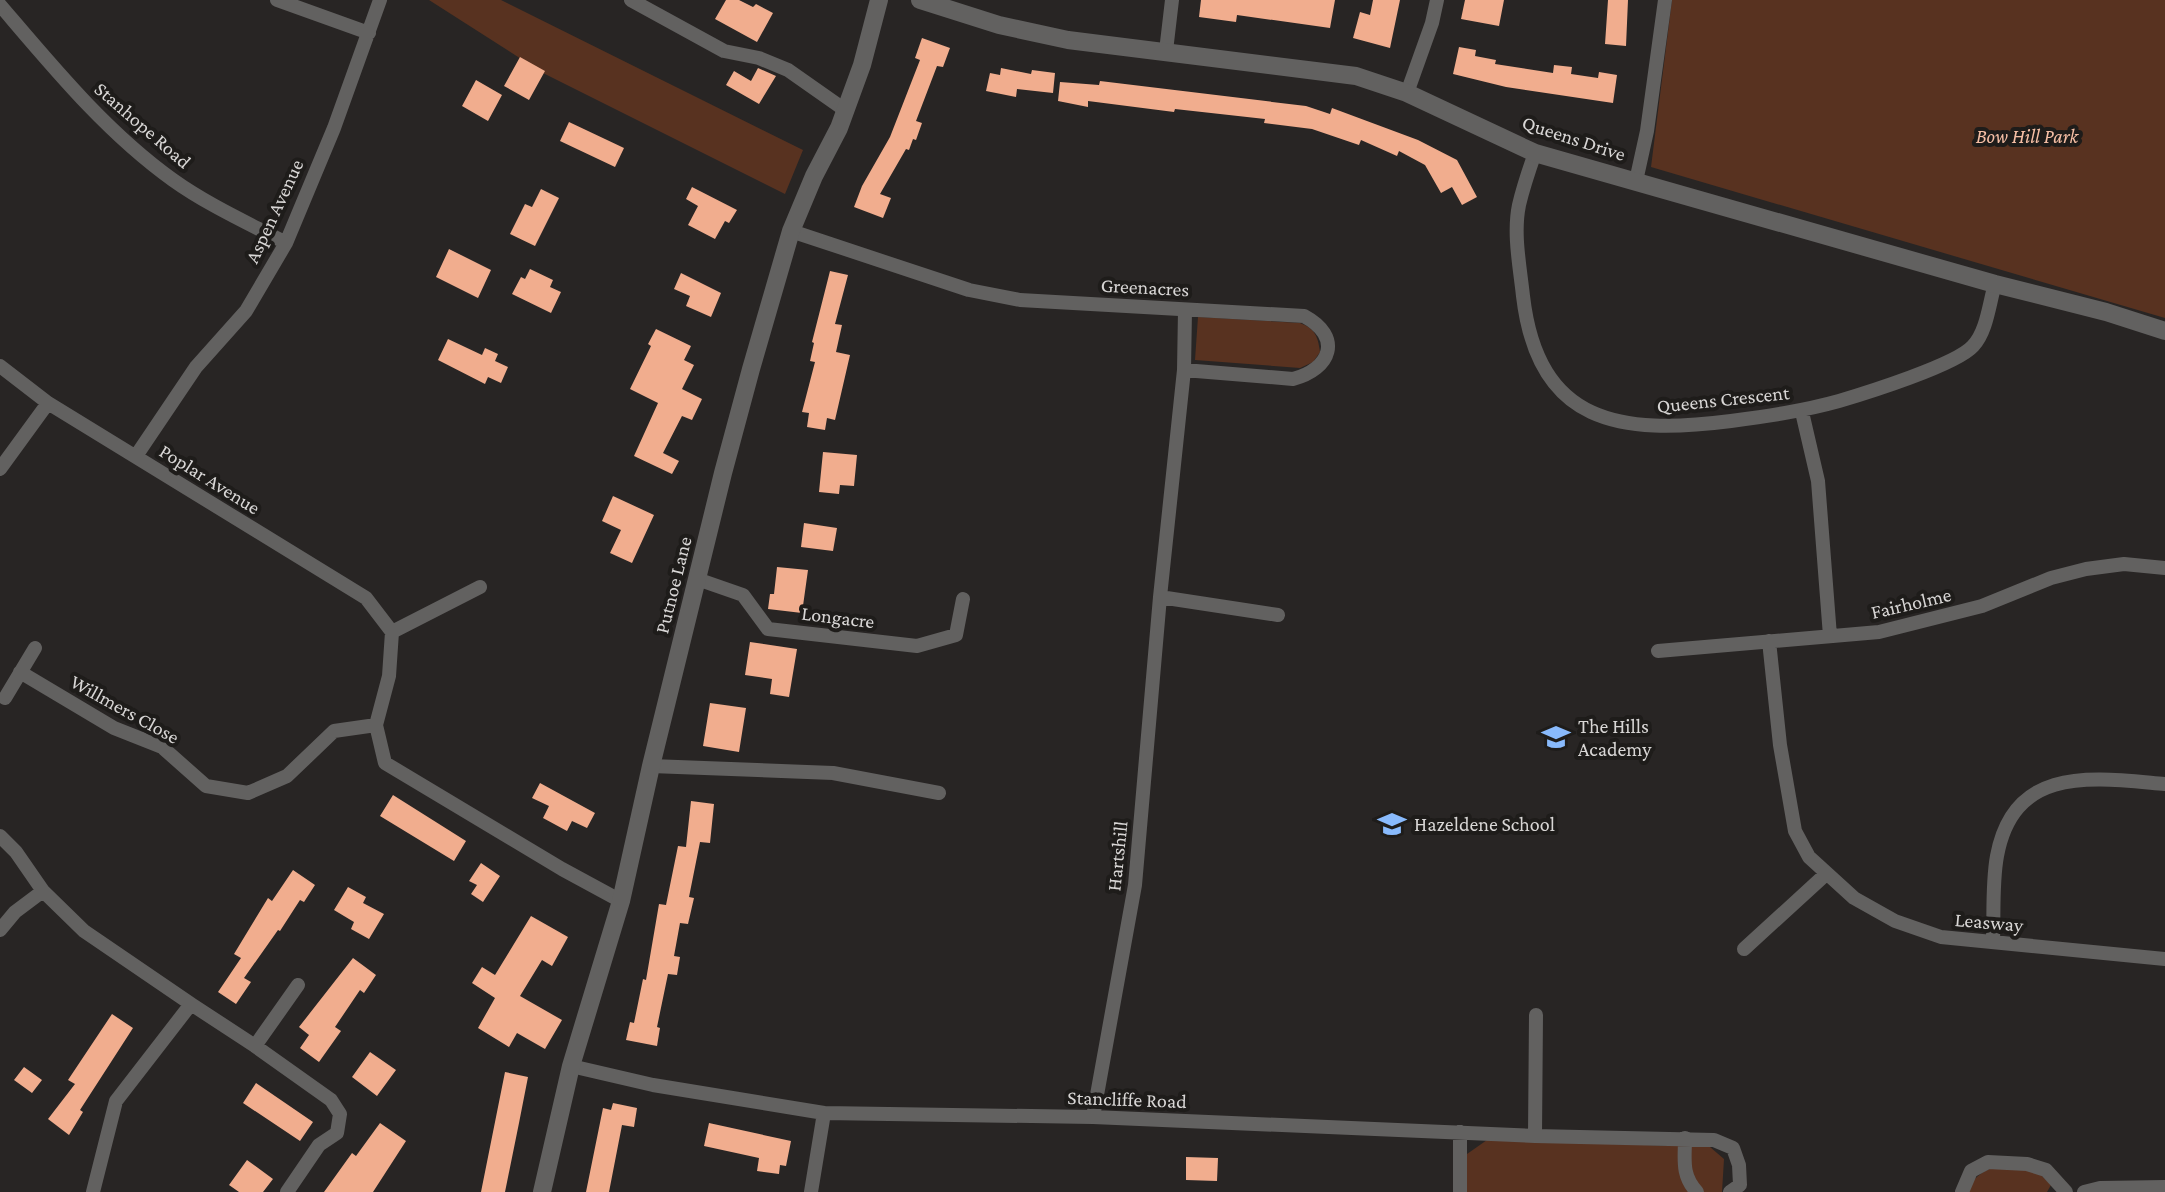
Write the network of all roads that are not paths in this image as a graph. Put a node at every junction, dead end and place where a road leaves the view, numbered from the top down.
1 (277, 0) edge
2 (380, 0) edge
3 (631, 0) edge
4 (879, 0) edge
5 (920, 0) edge
6 (1172, 0) edge
7 (1437, 0) edge
8 (1665, 0) edge
9 (0, 5) edge
10 (369, 33) junction
11 (1166, 51) junction
12 (1407, 93) junction
13 (845, 110) junction
14 (1535, 153) junction
15 (1636, 181) junction
16 (791, 231) junction
17 (286, 243) junction
18 (1995, 284) junction
19 (1185, 310) junction
20 (2165, 331) edge
21 (0, 366) edge
22 (1184, 370) junction
23 (48, 403) junction
24 (1802, 412) junction
25 (136, 456) junction
26 (0, 469) edge
27 (2165, 568) edge
28 (697, 579) junction
29 (480, 587) dead end
30 (1160, 597) junction
31 (963, 599) dead end
32 (1278, 615) dead end
33 (392, 632) junction
34 (1830, 636) junction
35 (1769, 641) junction
36 (35, 648) dead end
37 (1658, 651) dead end
38 (20, 672) junction
39 (5, 698) dead end
40 (376, 725) junction
41 (651, 766) junction
42 (2165, 784) edge
43 (939, 793) dead end
44 (0, 836) edge
45 (1826, 874) junction
46 (43, 891) junction
47 (621, 901) junction
48 (0, 930) edge
49 (1993, 942) junction
50 (1744, 949) dead end
51 (2165, 959) edge
52 (298, 985) dead end
53 (191, 1004) junction
54 (1536, 1015) dead end
55 (255, 1046) junction
56 (571, 1066) junction
57 (824, 1113) junction
58 (1093, 1117) junction
59 (1460, 1132) junction
60 (1535, 1136) junction
61 (1685, 1138) junction
62 (2165, 1187) edge
63 (93, 1192) edge
64 (287, 1192) edge
65 (542, 1192) edge
66 (811, 1192) edge
67 (1460, 1192) edge
68 (1697, 1192) edge
69 (1730, 1192) edge
70 (1962, 1192) edge
71 (2066, 1192) edge
72 (2084, 1192) edge

1 - 10 street
2 - 10 street, Aspen Avenue
3 - 13 street
4 - 13 street, Putnoe Lane
5 - 11 street, Queens Drive
6 - 11 street
7 - 12 street
8 - 15 street
9 - 17 street, Stanhope Road
10 - 17 street, Aspen Avenue
11 - 12 street, Queens Drive
12 - 14 street, Queens Drive
13 - 16 street, Putnoe Lane
14 - 15 street, Queens Drive
14 - 24 street, Queens Crescent
15 - 18 street, Queens Drive
16 - 19 street, Greenacres
16 - 28 street, Putnoe Lane
17 - 25 street, Aspen Avenue
18 - 20 street, Queens Drive
18 - 24 street, Queens Crescent
19 - 22 street, Hartshill
19 - 22 street, Greenacres
21 - 23 street, Poplar Avenue
22 - 30 street, Hartshill
23 - 25 street, Poplar Avenue
23 - 26 street
24 - 34 street
25 - 33 street, Poplar Avenue
27 - 34 street, Fairholme
28 - 31 street, Longacre
28 - 41 street, Putnoe Lane
29 - 33 street
30 - 32 street
30 - 58 street, Hartshill
33 - 40 street
34 - 35 street, Fairholme
35 - 37 street, Fairholme
35 - 45 street, Leasway
36 - 38 street
38 - 39 street
38 - 40 street, Willmers Close
40 - 47 street
41 - 43 street
41 - 47 street, Putnoe Lane
42 - 49 street
44 - 46 street
45 - 49 street, Leasway
45 - 50 street
46 - 48 street
46 - 53 street
47 - 56 street, Putnoe Lane
49 - 51 street, Leasway
52 - 55 street
53 - 55 street
53 - 63 street
54 - 60 street
55 - 64 street
56 - 57 street, Stancliffe Road
56 - 65 street, Putnoe Lane
57 - 58 street, Stancliffe Road
57 - 66 street
58 - 59 street, Stancliffe Road
59 - 60 street, Stancliffe Road
59 - 67 street
60 - 61 street, Stancliffe Road
61 - 68 street
61 - 69 street, Stancliffe Road
62 - 72 street
70 - 71 street

